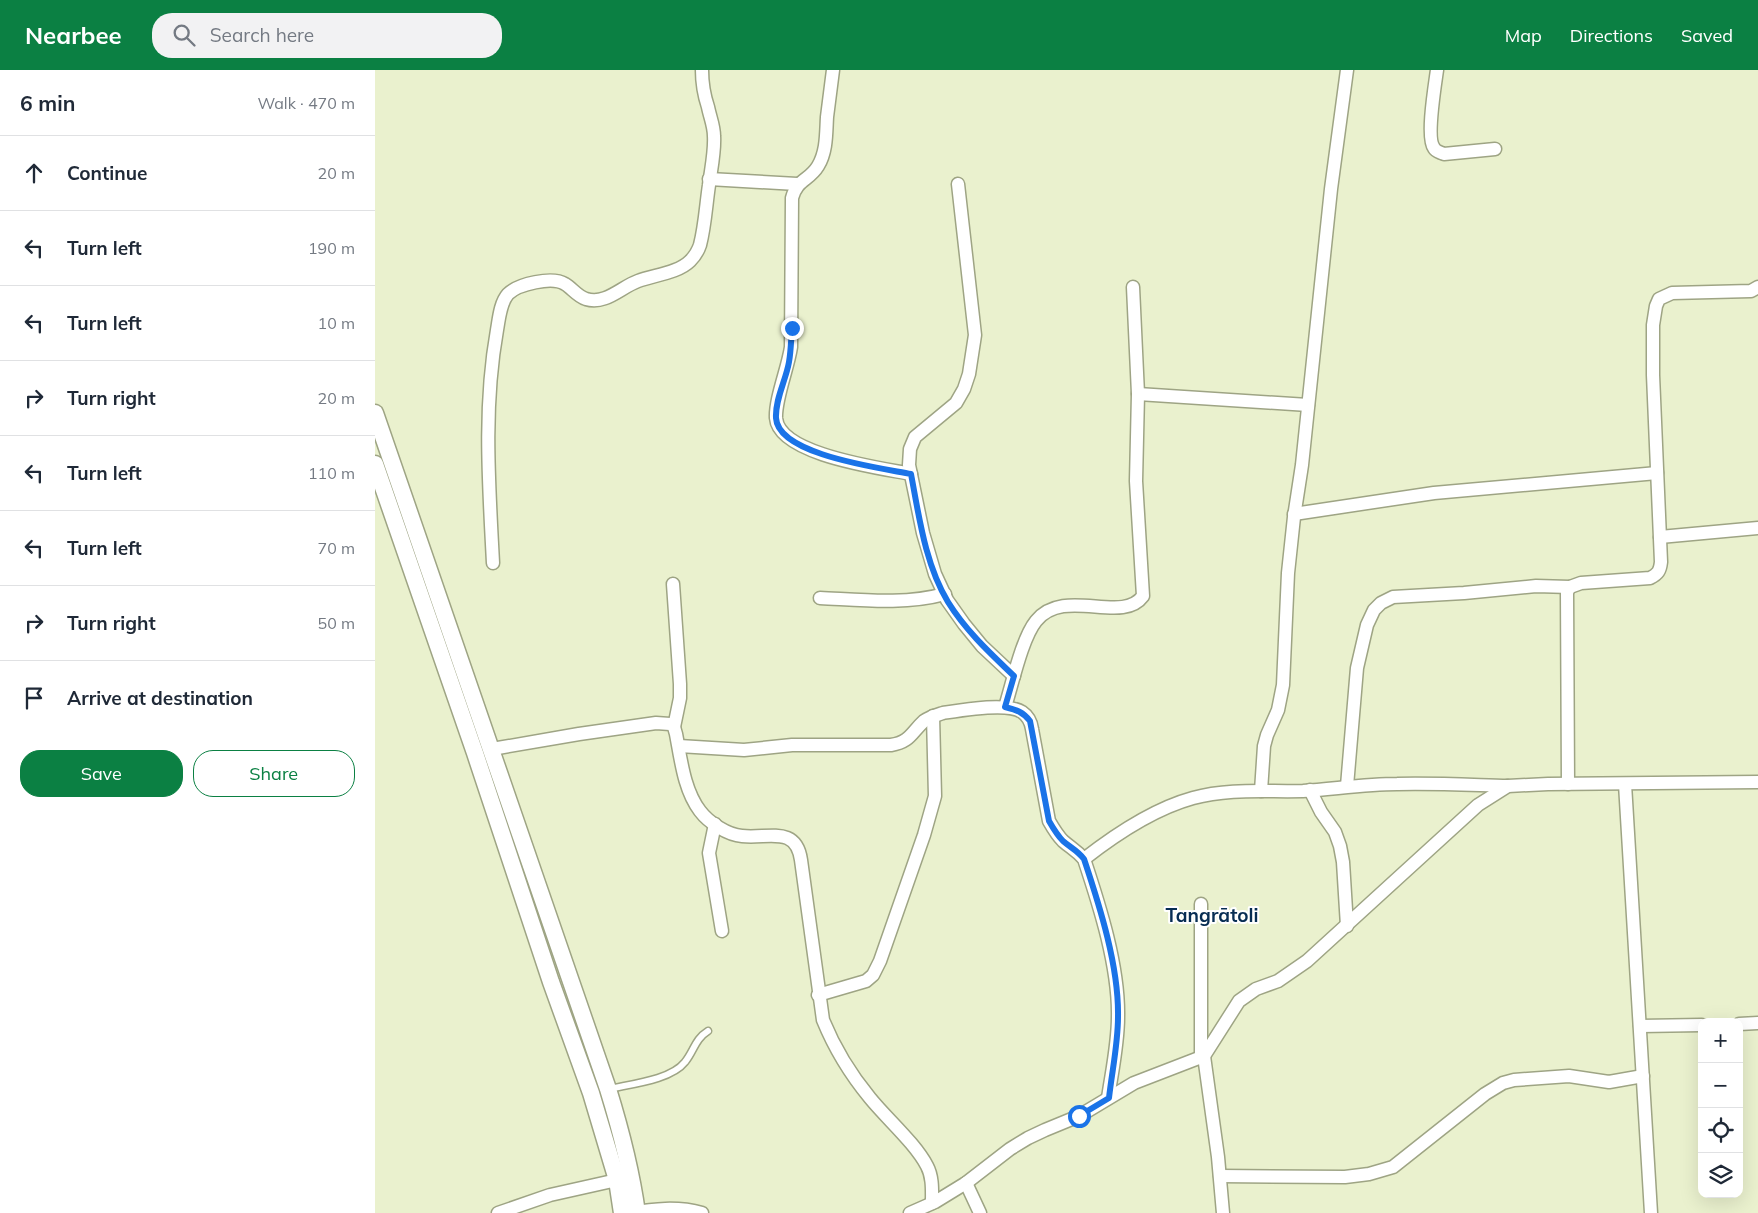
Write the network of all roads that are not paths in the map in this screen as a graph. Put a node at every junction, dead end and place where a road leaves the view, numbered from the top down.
1 (701, 70) edge
2 (833, 70) edge
3 (1347, 70) edge
4 (1437, 70) edge
5 (1495, 149) dead end
6 (709, 179) junction
7 (797, 184) junction
8 (957, 184) dead end
9 (1133, 287) dead end
10 (1758, 287) edge
11 (1138, 394) junction
12 (1308, 404) junction
13 (375, 413) edge
14 (375, 464) edge
15 (1657, 473) junction
16 (911, 474) junction
17 (1294, 514) junction
18 (1758, 528) edge
19 (1660, 538) junction
20 (493, 563) dead end
21 (673, 584) dead end
22 (1570, 587) junction
23 (945, 594) junction
24 (820, 598) dead end
25 (1014, 676) junction
26 (1005, 707) junction
27 (933, 716) junction
28 (673, 727) junction
29 (679, 746) junction
30 (492, 749) junction
31 (1758, 782) edge
32 (1567, 784) junction
33 (1625, 784) junction
34 (1347, 786) junction
35 (1508, 786) junction
36 (1310, 790) junction
37 (1261, 791) junction
38 (715, 824) junction
39 (1084, 859) junction
40 (1201, 904) dead end
41 (1347, 926) junction
42 (722, 931) dead end
43 (819, 996) junction
44 (1758, 1023) edge
45 (1743, 1024) edge
46 (1698, 1025) edge
47 (1640, 1026) junction
48 (708, 1031) dead end
49 (1203, 1056) junction
50 (1643, 1076) junction
51 (608, 1089) junction
52 (1109, 1098) junction
53 (1220, 1176) junction
54 (617, 1180) junction
55 (965, 1184) junction
56 (935, 1202) junction
57 (497, 1213) edge
58 (630, 1213) edge
59 (702, 1213) edge
60 (910, 1213) edge
61 (942, 1213) edge
62 (980, 1213) edge
63 (1223, 1213) edge
64 (1651, 1213) edge

1 - 6 street
2 - 7 street
3 - 12 street
4 - 5 street
6 - 7 street
6 - 20 street
7 - 16 street
8 - 16 street
9 - 11 street
10 - 15 street
11 - 12 street
11 - 25 street
12 - 17 street
13 - 30 main road
14 - 54 main road
15 - 17 street
15 - 19 street
16 - 23 street
17 - 37 street
18 - 19 street
19 - 22 street
21 - 28 street
22 - 32 street
22 - 34 street
23 - 24 street
23 - 25 street
25 - 26 street
26 - 27 street
26 - 39 street
27 - 29 street
27 - 43 street
28 - 29 street
28 - 30 street
29 - 38 street
30 - 51 main road
31 - 33 street
32 - 33 street
32 - 35 street
33 - 47 street
34 - 35 street
34 - 36 street
35 - 41 street
36 - 37 street
36 - 41 street
37 - 39 street
38 - 42 street
38 - 43 street
39 - 52 street
40 - 49 street
41 - 49 street
43 - 56 street
44 - 45 street
46 - 47 street
47 - 50 street
48 - 51 lane
49 - 52 street
49 - 53 street
50 - 53 street
50 - 64 street
51 - 58 main road
52 - 55 street
53 - 63 street
54 - 57 street
54 - 58 main road
55 - 56 street
55 - 62 street
56 - 60 street
56 - 61 street
58 - 59 street

